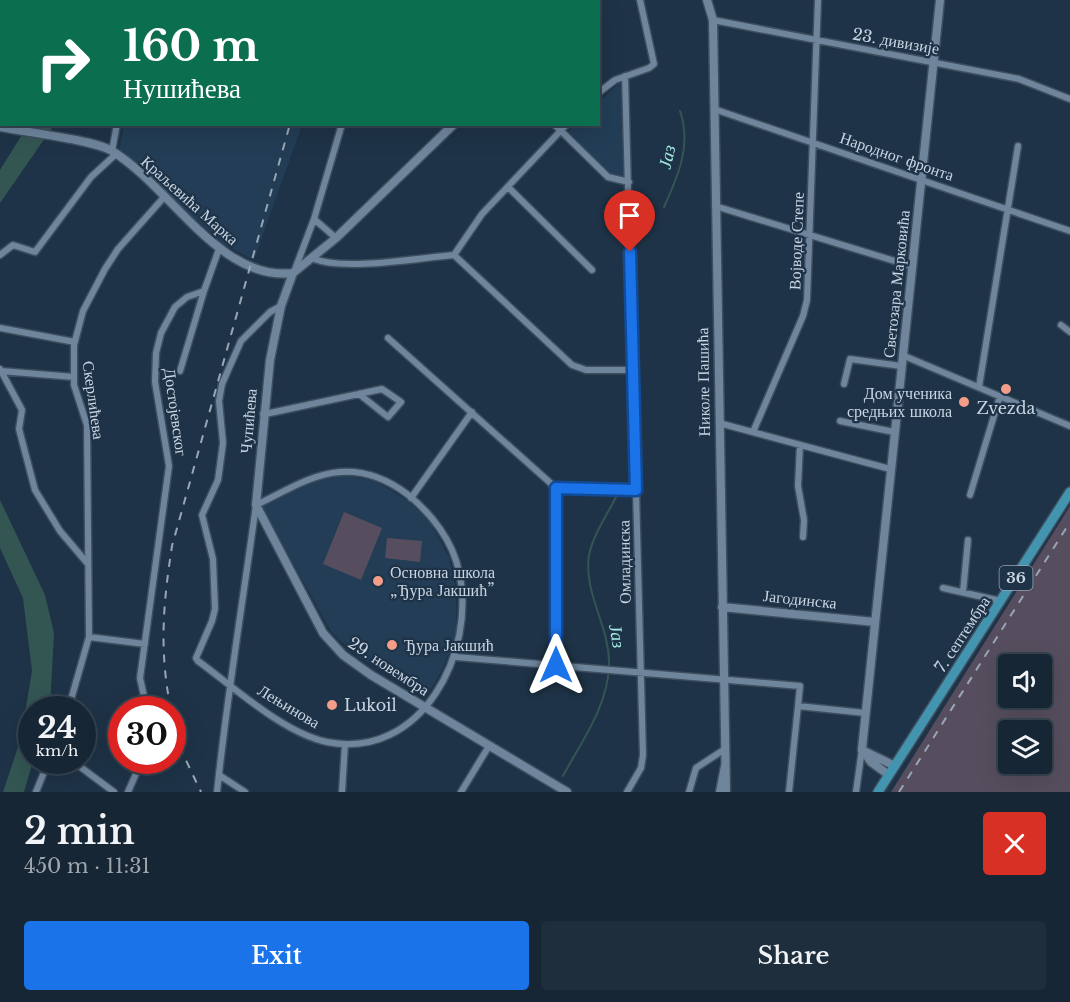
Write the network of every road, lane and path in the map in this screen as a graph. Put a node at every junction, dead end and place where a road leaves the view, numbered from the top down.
1 (640, 0) edge
2 (707, 0) edge
3 (818, 0) edge
4 (940, 0) edge
5 (713, 20) junction
6 (817, 40) junction
7 (935, 62) junction
8 (625, 76) junction
9 (600, 91) edge
10 (1070, 99) edge
11 (714, 109) junction
12 (117, 126) edge
13 (341, 126) edge
14 (452, 126) edge
15 (556, 126) edge
16 (565, 126) edge
17 (0, 127) edge
18 (561, 131) junction
19 (813, 141) junction
20 (1018, 146) dead end
21 (114, 152) junction
22 (923, 179) junction
23 (629, 182) junction
24 (508, 187) junction
25 (165, 196) junction
26 (715, 206) junction
27 (1006, 209) junction
28 (314, 219) junction
29 (1070, 231) edge
30 (809, 233) junction
31 (336, 238) junction
32 (219, 249) junction
33 (0, 255) edge
34 (454, 255) junction
35 (314, 259) junction
36 (911, 266) junction
37 (592, 270) dead end
38 (293, 273) junction
39 (204, 291) junction
40 (281, 306) junction
41 (1061, 325) dead end
42 (0, 328) edge
43 (1070, 332) edge
44 (388, 338) dead end
45 (75, 342) junction
46 (903, 355) junction
47 (901, 366) junction
48 (0, 370) edge
49 (633, 370) junction
50 (180, 372) dead end
51 (74, 377) junction
52 (844, 384) dead end
53 (979, 387) junction
54 (359, 394) junction
55 (1000, 396) junction
56 (471, 412) junction
57 (263, 415) junction
58 (840, 421) dead end
59 (718, 423) junction
60 (1070, 426) edge
61 (753, 432) junction
62 (894, 432) junction
63 (800, 445) junction
64 (890, 469) junction
65 (556, 488) junction
66 (636, 490) junction
67 (1070, 492) edge
68 (970, 495) dead end
69 (411, 498) junction
70 (256, 505) junction
71 (803, 537) dead end
72 (968, 540) dead end
73 (88, 564) junction
74 (943, 588) dead end
75 (963, 592) junction
76 (1001, 601) junction
77 (722, 607) junction
78 (875, 622) junction
79 (89, 637) junction
80 (145, 645) junction
81 (456, 657) junction
82 (556, 665) junction
83 (639, 673) junction
84 (724, 679) junction
85 (231, 685) junction
86 (72, 696) edge
87 (144, 696) edge
88 (798, 706) junction
89 (425, 707) junction
90 (866, 713) junction
91 (345, 744) junction
92 (489, 746) junction
93 (725, 749) junction
94 (862, 749) junction
95 (726, 763) junction
96 (895, 766) junction
97 (43, 774) edge
98 (87, 774) edge
99 (136, 774) edge
100 (219, 775) junction
101 (889, 775) junction
102 (105, 789) edge
103 (36, 792) edge
104 (114, 792) edge
105 (128, 792) edge
106 (217, 792) edge
107 (245, 792) edge
108 (342, 792) edge
109 (461, 792) edge
110 (567, 792) edge
111 (627, 792) edge
112 (689, 792) edge
113 (719, 792) edge
114 (726, 792) edge
115 (789, 792) edge
116 (856, 792) edge
117 (878, 792) edge

1 - 8 street
2 - 5 street, Николе Пашића
3 - 6 street, Војводе Степе
4 - 7 street, Светозара Марковића
5 - 6 street, 23. дивизије
5 - 11 street, Николе Пашића
6 - 7 street, 23. дивизије
6 - 19 street, Војводе Степе
7 - 10 street, 23. дивизије
7 - 22 street, Светозара Марковића
8 - 9 street
8 - 23 street, Омладинска
11 - 19 street, Народног фронта
11 - 26 street, Николе Пашића
12 - 21 street
13 - 28 street
14 - 31 street
15 - 18 street
16 - 18 street
17 - 21 street, Краљевића Марка
18 - 23 street
18 - 24 street
19 - 22 street, Народног фронта
19 - 30 street, Војводе Степе
20 - 27 street
21 - 25 street, Краљевића Марка
21 - 33 street
22 - 27 street, Народног фронта
22 - 36 street, Светозара Марковића
23 - 49 street, Омладинска
24 - 34 street
24 - 37 street
25 - 32 street, Краљевића Марка
25 - 45 street, Скерлићева
26 - 30 street
26 - 59 street, Николе Пашића
27 - 29 street, Народног фронта
27 - 53 street
28 - 31 street
28 - 38 street
30 - 36 street
30 - 61 street, Војводе Степе
31 - 35 street
32 - 38 street, Краљевића Марка
32 - 39 street
34 - 35 street
34 - 49 street
35 - 38 street
36 - 46 street, Светозара Марковића
38 - 40 street, Чупићева
39 - 50 street
39 - 80 street, Достојевског
40 - 57 street, Чупићева
40 - 85 street, Лењинова
41 - 43 street
42 - 45 street
44 - 56 street
45 - 51 street, Скерлићева
46 - 47 street, Светозара Марковића
46 - 53 street
47 - 52 street
47 - 62 street, Светозара Марковића
48 - 51 street
48 - 73 street
49 - 66 street, Омладинска
51 - 73 street, Скерлићева
53 - 55 street
54 - 54 street
54 - 57 street
55 - 60 street
55 - 68 street
56 - 65 street
56 - 69 street
57 - 70 street, Чупићева
58 - 62 street
59 - 61 street
59 - 77 street, Николе Пашића
61 - 63 street
62 - 64 street, Светозара Марковића
63 - 64 street
63 - 71 street
64 - 78 street, Светозара Марковића
65 - 66 street
65 - 82 street
66 - 83 street, Омладинска
67 - 76 main road, 7. септембра / 36
69 - 70 street, Лењинова
69 - 81 street, Лењинова
70 - 85 street, Чупићева
70 - 89 street, 29. новембра
72 - 75 street
73 - 79 street, Скерлићева
74 - 75 street
75 - 76 street
76 - 96 main road, 7. септембра / 36
77 - 78 street, Јагодинска
77 - 84 street, Николе Пашића
78 - 90 street, Светозара Марковића
79 - 80 street
79 - 86 street, Скерлићева
80 - 87 street, Достојевског
81 - 82 street
81 - 89 street, Лењинова
82 - 83 street
83 - 84 street
83 - 111 street, Омладинска
84 - 88 street
84 - 93 street, Николе Пашића
85 - 91 street, Лењинова
85 - 100 street, Чупићева
88 - 90 street
88 - 115 street
89 - 91 street, Лењинова
89 - 92 street, 29. новембра
90 - 94 street, Светозара Марковића
91 - 108 street
92 - 109 street
92 - 110 street, 29. новембра
93 - 95 street, Николе Пашића
93 - 112 street
94 - 96 street
94 - 101 street
94 - 116 street, Светозара Марковића
95 - 113 street, Николе Пашића
95 - 114 street, Николе Пашића
96 - 101 main road, 7. септембра / 36
97 - 103 street
98 - 102 street
99 - 105 street
100 - 106 street, Чупићева
100 - 107 street
101 - 117 main road, 7. септембра / 36
102 - 104 street

